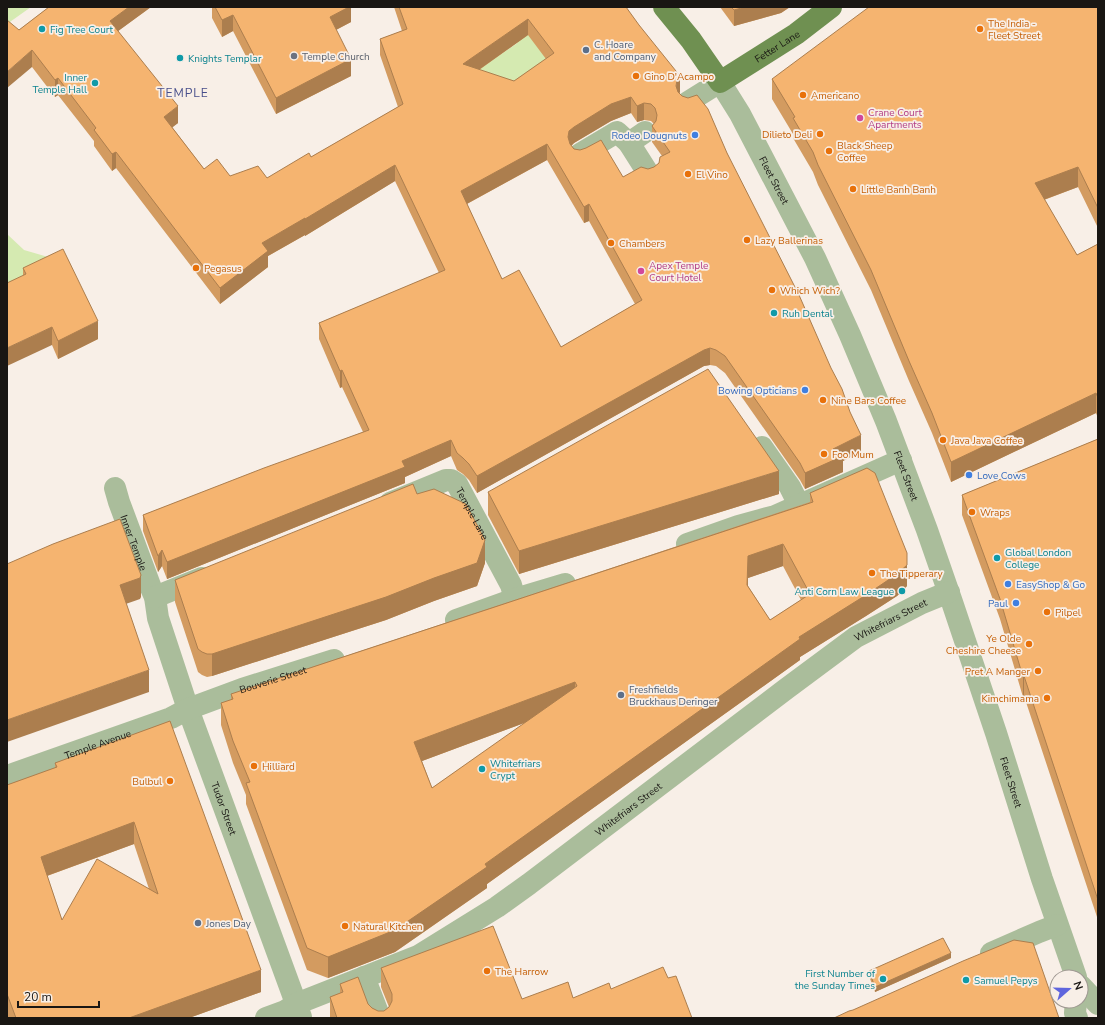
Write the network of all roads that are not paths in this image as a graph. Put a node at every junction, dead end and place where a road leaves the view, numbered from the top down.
1 (664, 7) edge
2 (831, 7) edge
3 (720, 82) junction
4 (688, 102) edge
5 (580, 154) edge
6 (648, 173) edge
7 (750, 430) edge
8 (901, 460) junction
9 (115, 488) dead end
10 (799, 505) junction
11 (372, 511) edge
12 (672, 549) edge
13 (219, 571) edge
14 (584, 579) edge
15 (949, 592) junction
16 (155, 597) junction
17 (515, 599) junction
18 (435, 627) edge
19 (350, 654) edge
20 (188, 709) junction
21 (7, 776) edge
22 (1057, 925) junction
23 (972, 962) edge
24 (1073, 969) edge
25 (364, 977) junction
26 (1089, 994) edge
27 (1098, 1004) edge
28 (299, 1011) edge
29 (266, 1018) edge
30 (380, 1018) edge

1 - 3 main road, Fleet Street
2 - 3 main road, Fetter Lane
3 - 4 street
3 - 8 street, Fleet Street
5 - 6 street
7 - 10 street
8 - 10 street
8 - 15 street, Fleet Street
9 - 16 street, Inner Temple
10 - 12 street
11 - 17 street, Temple Lane
13 - 16 street
14 - 17 street
15 - 22 street, Fleet Street
15 - 25 street, Whitefriars Street
16 - 20 street, Tudor Street
17 - 18 street
19 - 20 street, Bouverie Street
20 - 21 street, Temple Avenue
20 - 28 street, Tudor Street
22 - 23 street
22 - 24 street, Fleet Street
25 - 28 street, Whitefriars Street
25 - 30 street
26 - 27 street
28 - 29 street, Whitefriars Street

